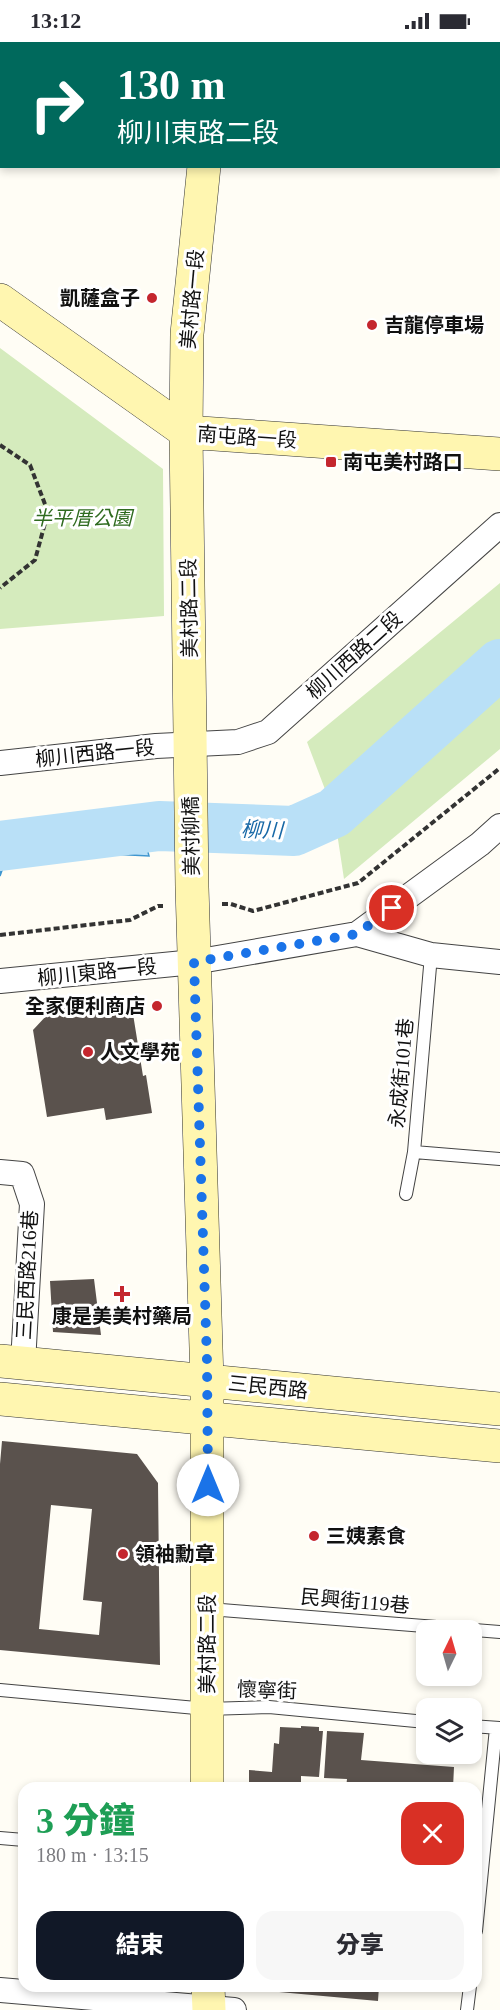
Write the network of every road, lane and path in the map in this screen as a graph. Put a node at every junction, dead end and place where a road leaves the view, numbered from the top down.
1 (204, 168) edge
2 (0, 300) edge
3 (186, 432) junction
4 (0, 446) edge
5 (500, 454) edge
6 (500, 525) edge
7 (0, 588) edge
8 (190, 743) junction
9 (0, 763) edge
10 (500, 768) edge
11 (190, 784) joint
12 (500, 826) edge
13 (192, 887) joint
14 (231, 904) dead end
15 (152, 909) dead end
16 (357, 934) junction
17 (0, 935) edge
18 (431, 955) junction
19 (194, 962) junction
20 (500, 962) edge
21 (0, 981) edge
22 (414, 1152) junction
23 (500, 1159) edge
24 (0, 1172) edge
25 (406, 1194) dead end
26 (11, 1362) edge
27 (207, 1381) junction
28 (0, 1399) edge
29 (500, 1409) edge
30 (208, 1419) junction
31 (500, 1446) edge
32 (208, 1609) junction
33 (500, 1632) edge
34 (0, 1690) edge
35 (207, 1709) junction
36 (416, 1721) edge
37 (482, 1727) edge
38 (498, 1728) edge
39 (207, 1782) edge
40 (0, 1838) edge
41 (18, 1840) edge
42 (482, 1876) edge
43 (0, 1990) edge
44 (469, 1992) edge
45 (58, 2003) edge
46 (215, 2003) edge
47 (127, 2006) edge
48 (467, 2010) edge

1 - 3 street, 美村路一段
2 - 3 street, 南屯路一段
3 - 5 street, 南屯路一段
3 - 8 street, 美村路二段
4 - 7 path
6 - 8 street, 柳川西路二段
8 - 9 street, 柳川西路一段
8 - 11 street, 美村路二段
10 - 14 path
11 - 13 street, 美村柳橋
12 - 16 street
13 - 19 street, 美村路二段
15 - 17 path
16 - 18 street
16 - 19 street, 柳川東路一段
18 - 20 street
18 - 22 lane, 永成街101巷
19 - 21 street, 柳川東路一段
19 - 27 street, 美村路二段
22 - 23 lane
22 - 25 lane, 永成街101巷
24 - 26 street, 三民西路216巷
26 - 27 street, 三民西路
27 - 29 street, 三民西路
27 - 30 street, 美村路二段
28 - 30 street, 三民西路
30 - 31 street, 三民西路
30 - 32 street, 美村路二段
32 - 33 lane, 民興街119巷
32 - 35 street, 美村路二段
34 - 35 lane, 懷寧街
35 - 36 lane, 懷寧街
35 - 39 street, 美村路二段
37 - 38 lane
38 - 42 lane
40 - 41 lane
43 - 45 street
44 - 48 lane
45 - 47 street
46 - 47 street

